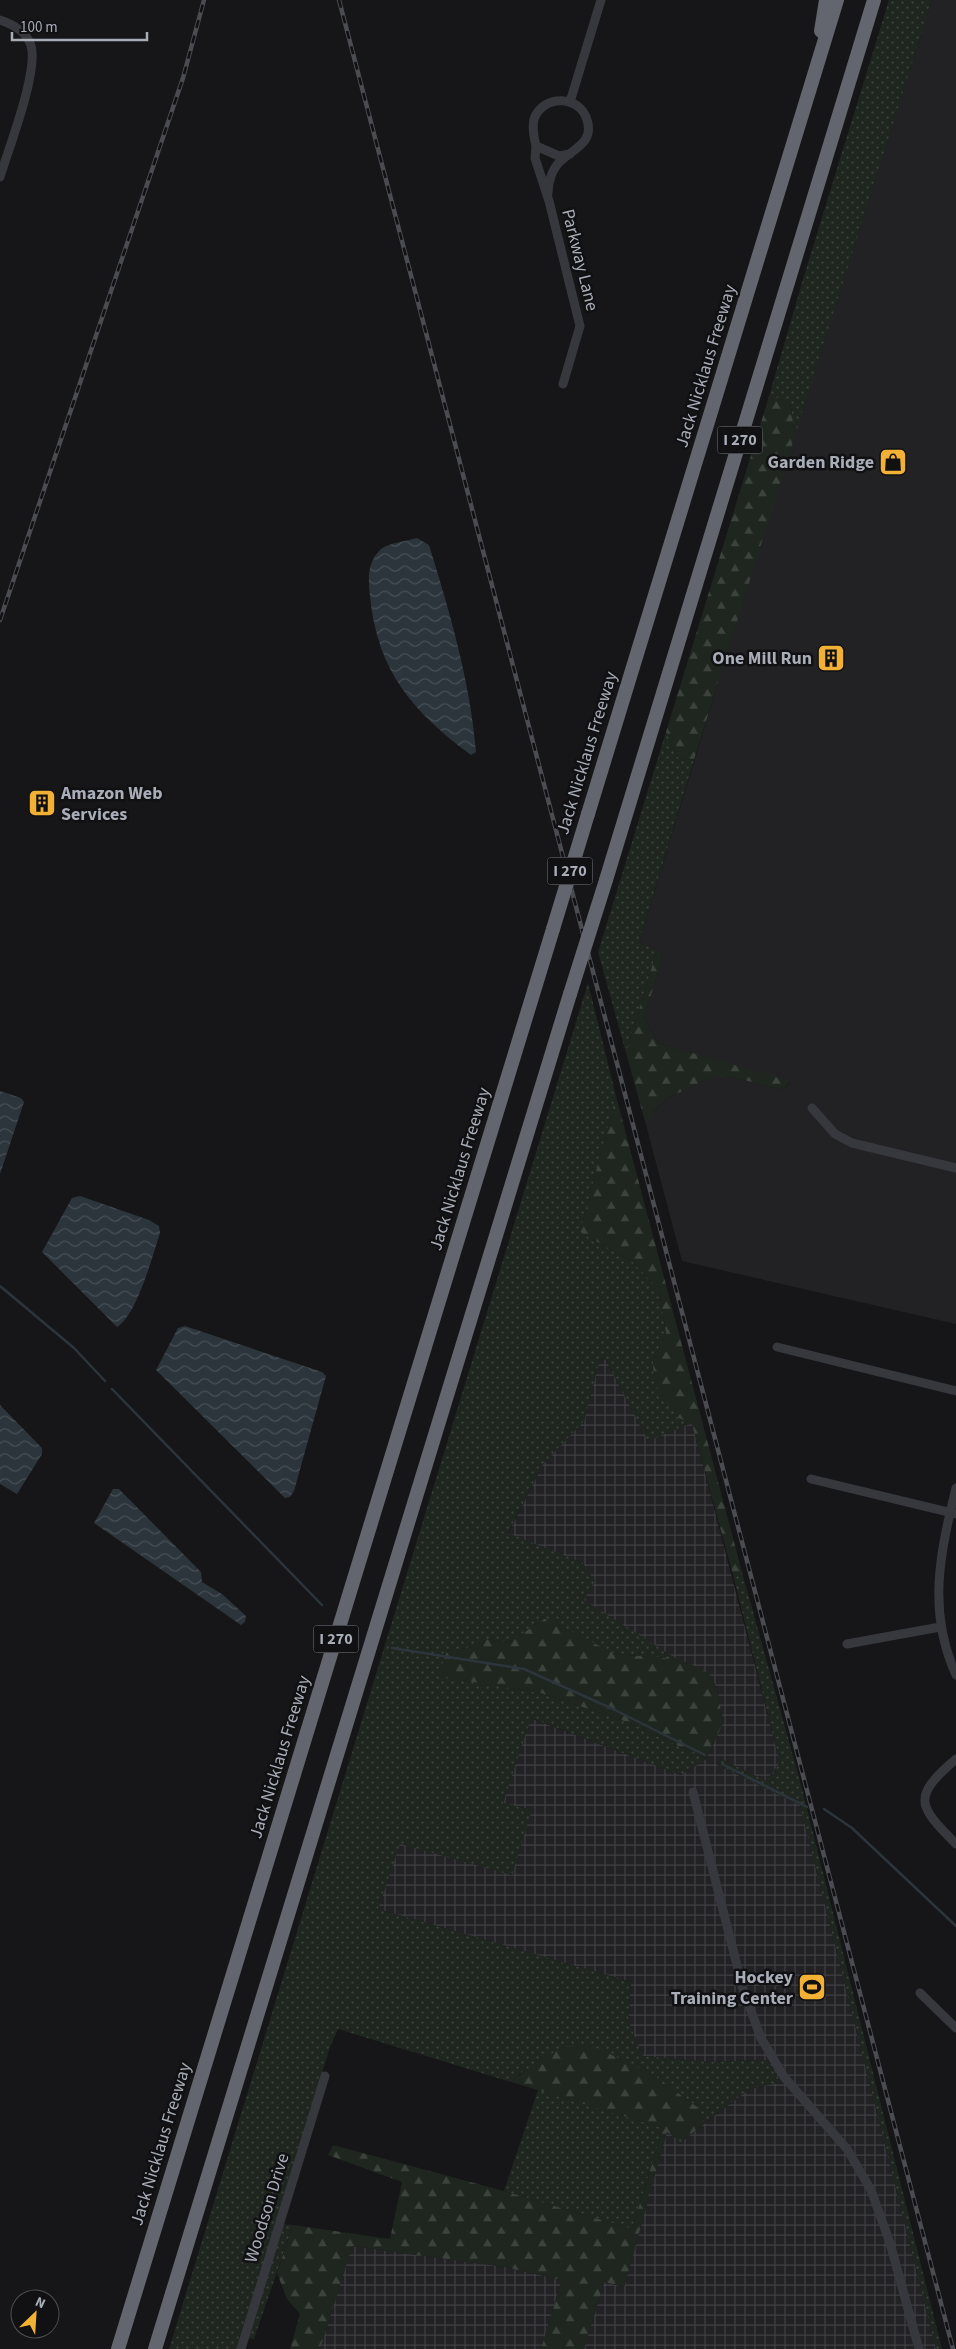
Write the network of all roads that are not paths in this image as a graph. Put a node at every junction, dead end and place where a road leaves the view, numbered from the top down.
1 (601, 0) edge
2 (826, 0) edge
3 (837, 0) edge
4 (874, 0) edge
5 (0, 20) edge
6 (811, 89) junction
7 (570, 102) junction
8 (536, 146) junction
9 (570, 154) junction
10 (0, 178) edge
11 (549, 201) junction
12 (563, 384) dead end
13 (812, 1108) dead end
14 (956, 1168) edge
15 (777, 1347) dead end
16 (956, 1391) edge
17 (812, 1479) dead end
18 (956, 1488) edge
19 (953, 1514) edge
20 (940, 1627) junction
21 (847, 1644) dead end
22 (956, 1675) edge
23 (956, 1759) edge
24 (693, 1792) dead end
25 (956, 1844) edge
26 (920, 1993) dead end
27 (956, 2028) edge
28 (325, 2076) dead end
29 (118, 2349) edge
30 (155, 2349) edge
31 (241, 2349) edge
32 (919, 2349) edge

1 - 7 street
2 - 6 highway
3 - 6 highway, Jack Nicklaus Freeway / I 270
4 - 30 highway, I 270, bridge
5 - 10 street
6 - 29 highway, Jack Nicklaus Freeway / I 270, bridge
7 - 8 street
7 - 9 street
8 - 9 street
8 - 11 street, Parkway Lane
9 - 11 street, Parkway Lane
11 - 12 street, Parkway Lane
13 - 14 street
15 - 16 street
17 - 19 street
18 - 19 street
19 - 20 street
20 - 21 street
20 - 22 street
23 - 25 street
24 - 32 street
26 - 27 street
28 - 31 street, Woodson Drive

